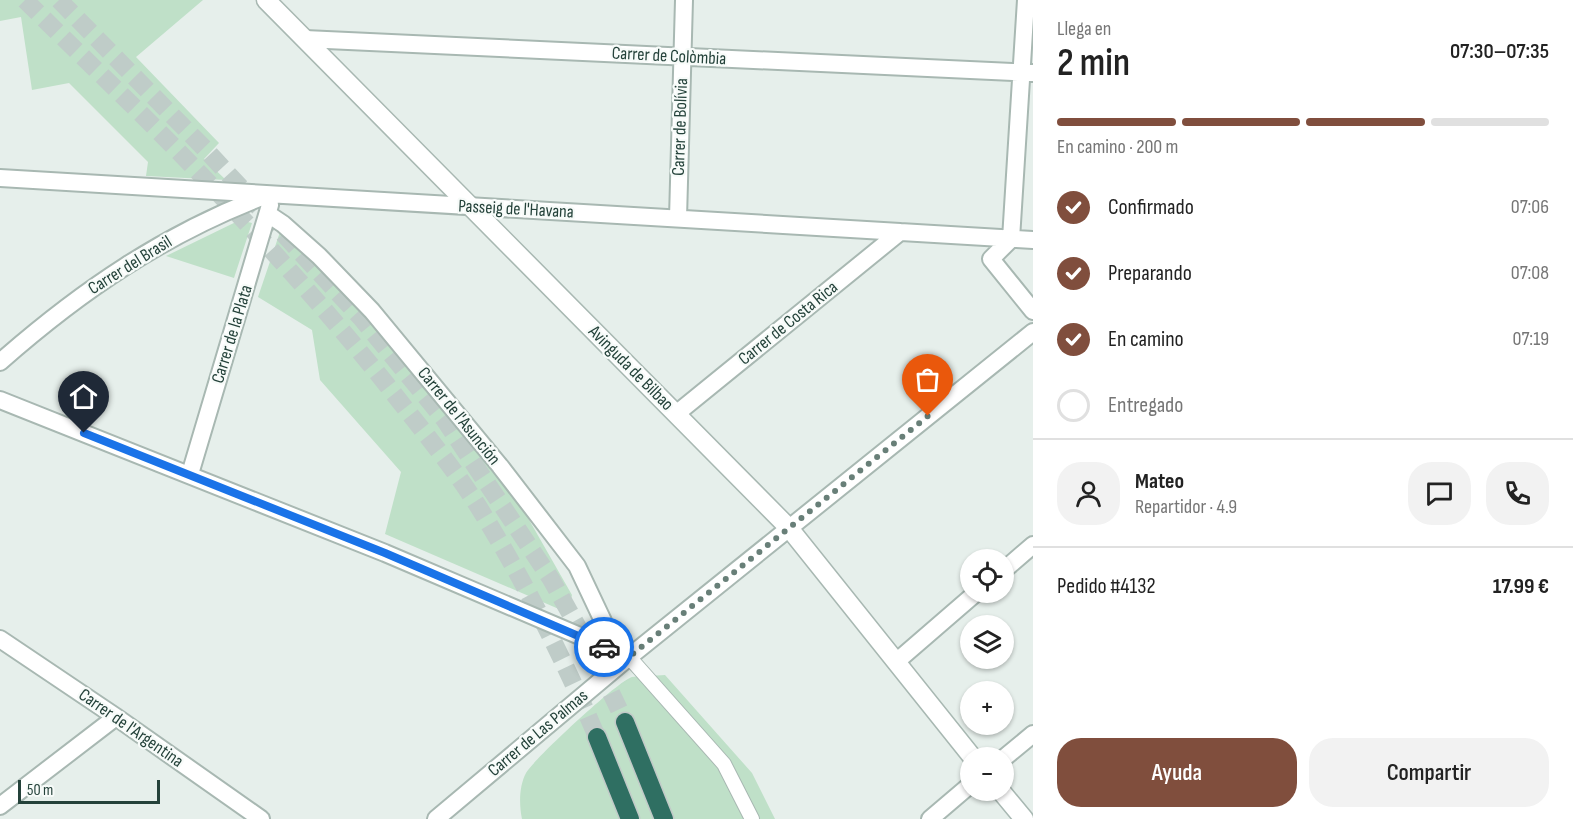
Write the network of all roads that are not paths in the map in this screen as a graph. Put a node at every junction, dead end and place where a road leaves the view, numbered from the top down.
1 (266, 0) edge
2 (684, 0) edge
3 (1026, 0) edge
4 (305, 39) junction
5 (682, 57) junction
6 (1027, 73) edge
7 (0, 178) edge
8 (274, 193) junction
9 (471, 207) junction
10 (268, 214) junction
11 (678, 218) junction
12 (900, 232) junction
13 (1011, 239) junction
14 (1033, 240) edge
15 (1033, 311) edge
16 (1033, 332) edge
17 (0, 362) edge
18 (0, 400) edge
19 (676, 414) junction
20 (190, 474) junction
21 (789, 528) junction
22 (1033, 545) edge
23 (1014, 561) edge
24 (964, 603) edge
25 (0, 639) edge
26 (607, 648) junction
27 (629, 657) junction
28 (896, 662) junction
29 (116, 717) junction
30 (624, 722) tunnel mouth
31 (1033, 734) edge
32 (597, 737) tunnel mouth
33 (964, 747) edge
34 (1014, 750) edge
35 (960, 793) edge
36 (1009, 801) edge
37 (0, 806) edge
38 (261, 819) edge
39 (436, 819) edge
40 (630, 819) edge
41 (664, 819) edge
42 (752, 819) edge
43 (930, 819) edge
44 (1023, 819) edge

1 - 4 street, Avinguda de Bilbao
2 - 5 street, Carrer de Bolívia
3 - 6 street
4 - 5 street, Carrer de Colòmbia
4 - 9 street, Avinguda de Bilbao
5 - 6 street, Carrer de Colòmbia
5 - 11 street, Carrer de Bolívia
6 - 13 street
7 - 8 street, Passeig de l'Havana
8 - 9 street, Passeig de l'Havana
8 - 10 street, Carrer de la Plata
8 - 17 street, Carrer del Brasil
9 - 11 street, Passeig de l'Havana
9 - 19 street, Avinguda de Bilbao
10 - 20 street, Carrer de la Plata
10 - 26 street, Carrer de l'Asunción
11 - 12 street, Passeig de l'Havana
12 - 13 street, Passeig de l'Havana
12 - 19 street, Carrer de Costa Rica
13 - 14 street, Passeig de l'Havana
13 - 15 street
16 - 21 street, Carrer de Las Palmas
18 - 20 street
19 - 21 street, Avinguda de Bilbao
20 - 26 street
21 - 27 street, Carrer de Las Palmas
21 - 28 street, Avinguda de Bilbao
22 - 23 street
24 - 28 street
25 - 29 street, Carrer de l'Argentina
26 - 27 street
27 - 39 street, Carrer de Las Palmas
27 - 42 street
28 - 33 street, Avinguda de Bilbao
29 - 37 street
29 - 38 street, Carrer de l'Argentina
30 - 41 highway
31 - 34 street
32 - 40 highway
35 - 43 street
36 - 44 street

